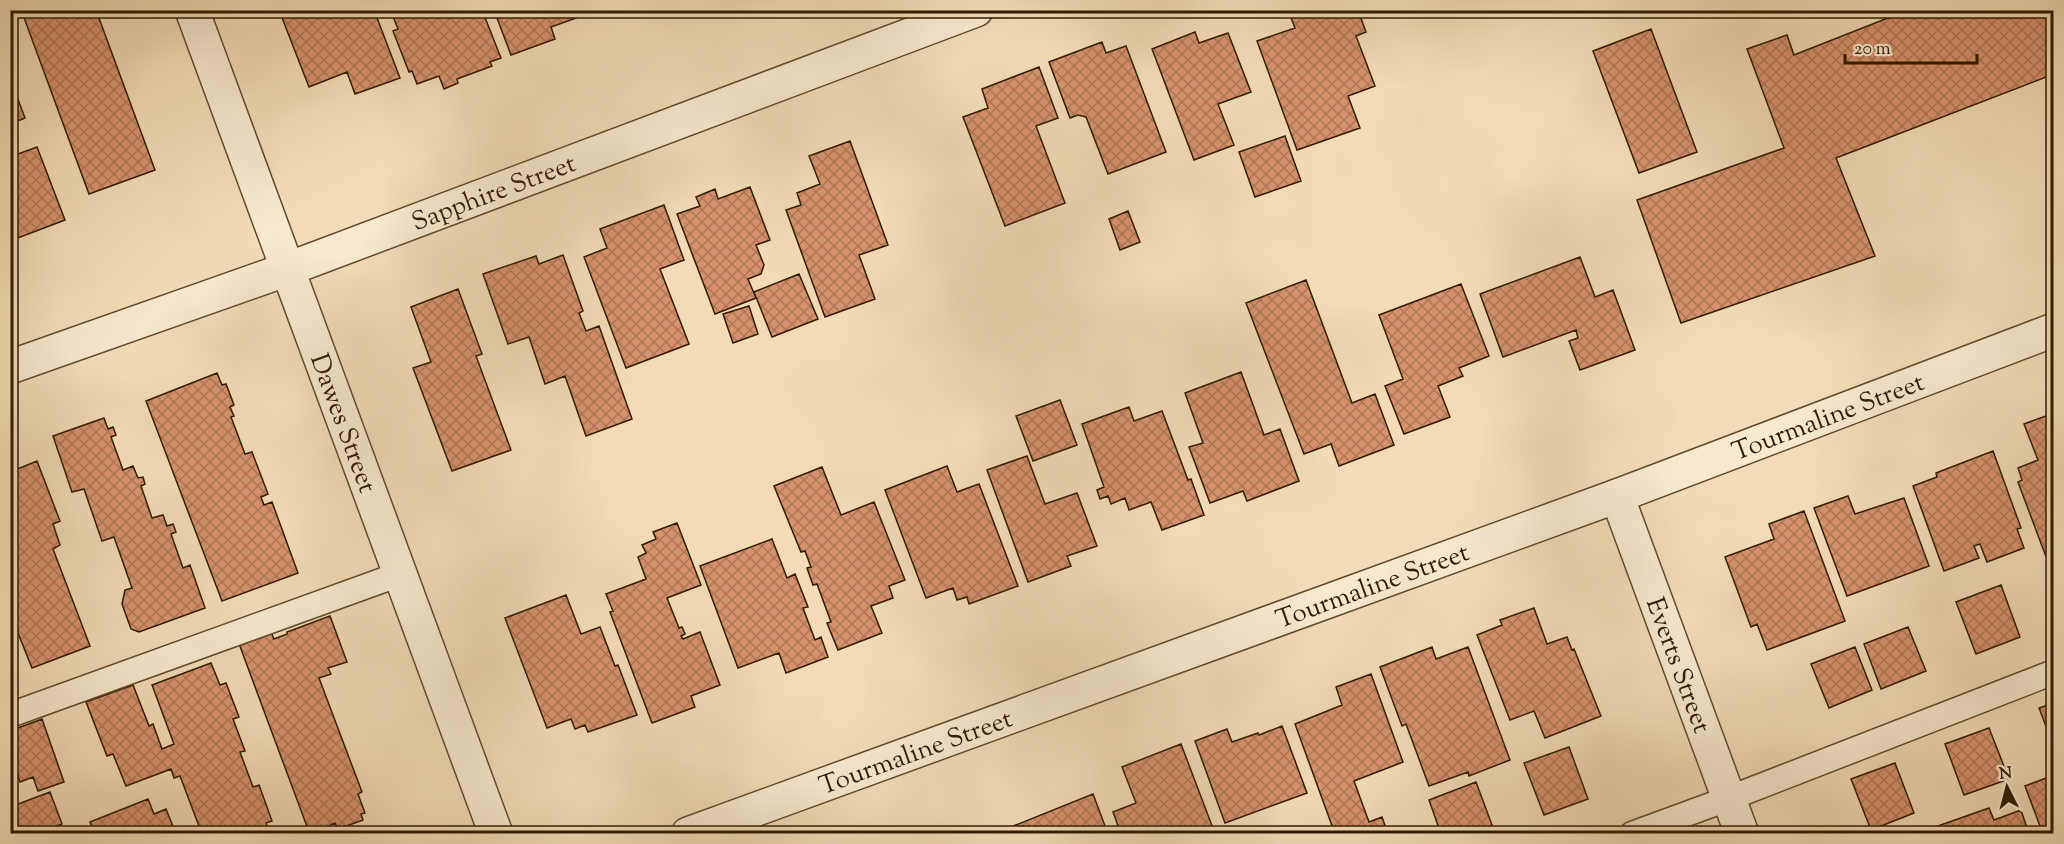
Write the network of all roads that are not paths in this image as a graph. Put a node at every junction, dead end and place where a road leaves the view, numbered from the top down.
1 (192, 10) edge
2 (976, 10) edge
3 (288, 269) junction
4 (2054, 330) edge
5 (10, 367) edge
6 (1617, 496) junction
7 (400, 574) junction
8 (2054, 672) edge
9 (10, 715) edge
10 (1730, 798) junction
11 (496, 834) edge
12 (687, 834) edge
13 (1632, 834) edge
14 (1742, 834) edge

1 - 3 street, Dawes Street
2 - 3 street, Sapphire Street
3 - 5 street, Sapphire Street
3 - 7 street, Dawes Street
4 - 6 street, Tourmaline Street
6 - 10 street, Everts Street
6 - 12 street, Tourmaline Street
7 - 9 lane
7 - 11 street, Dawes Street
8 - 10 lane
10 - 13 lane
10 - 14 street, Everts Street

